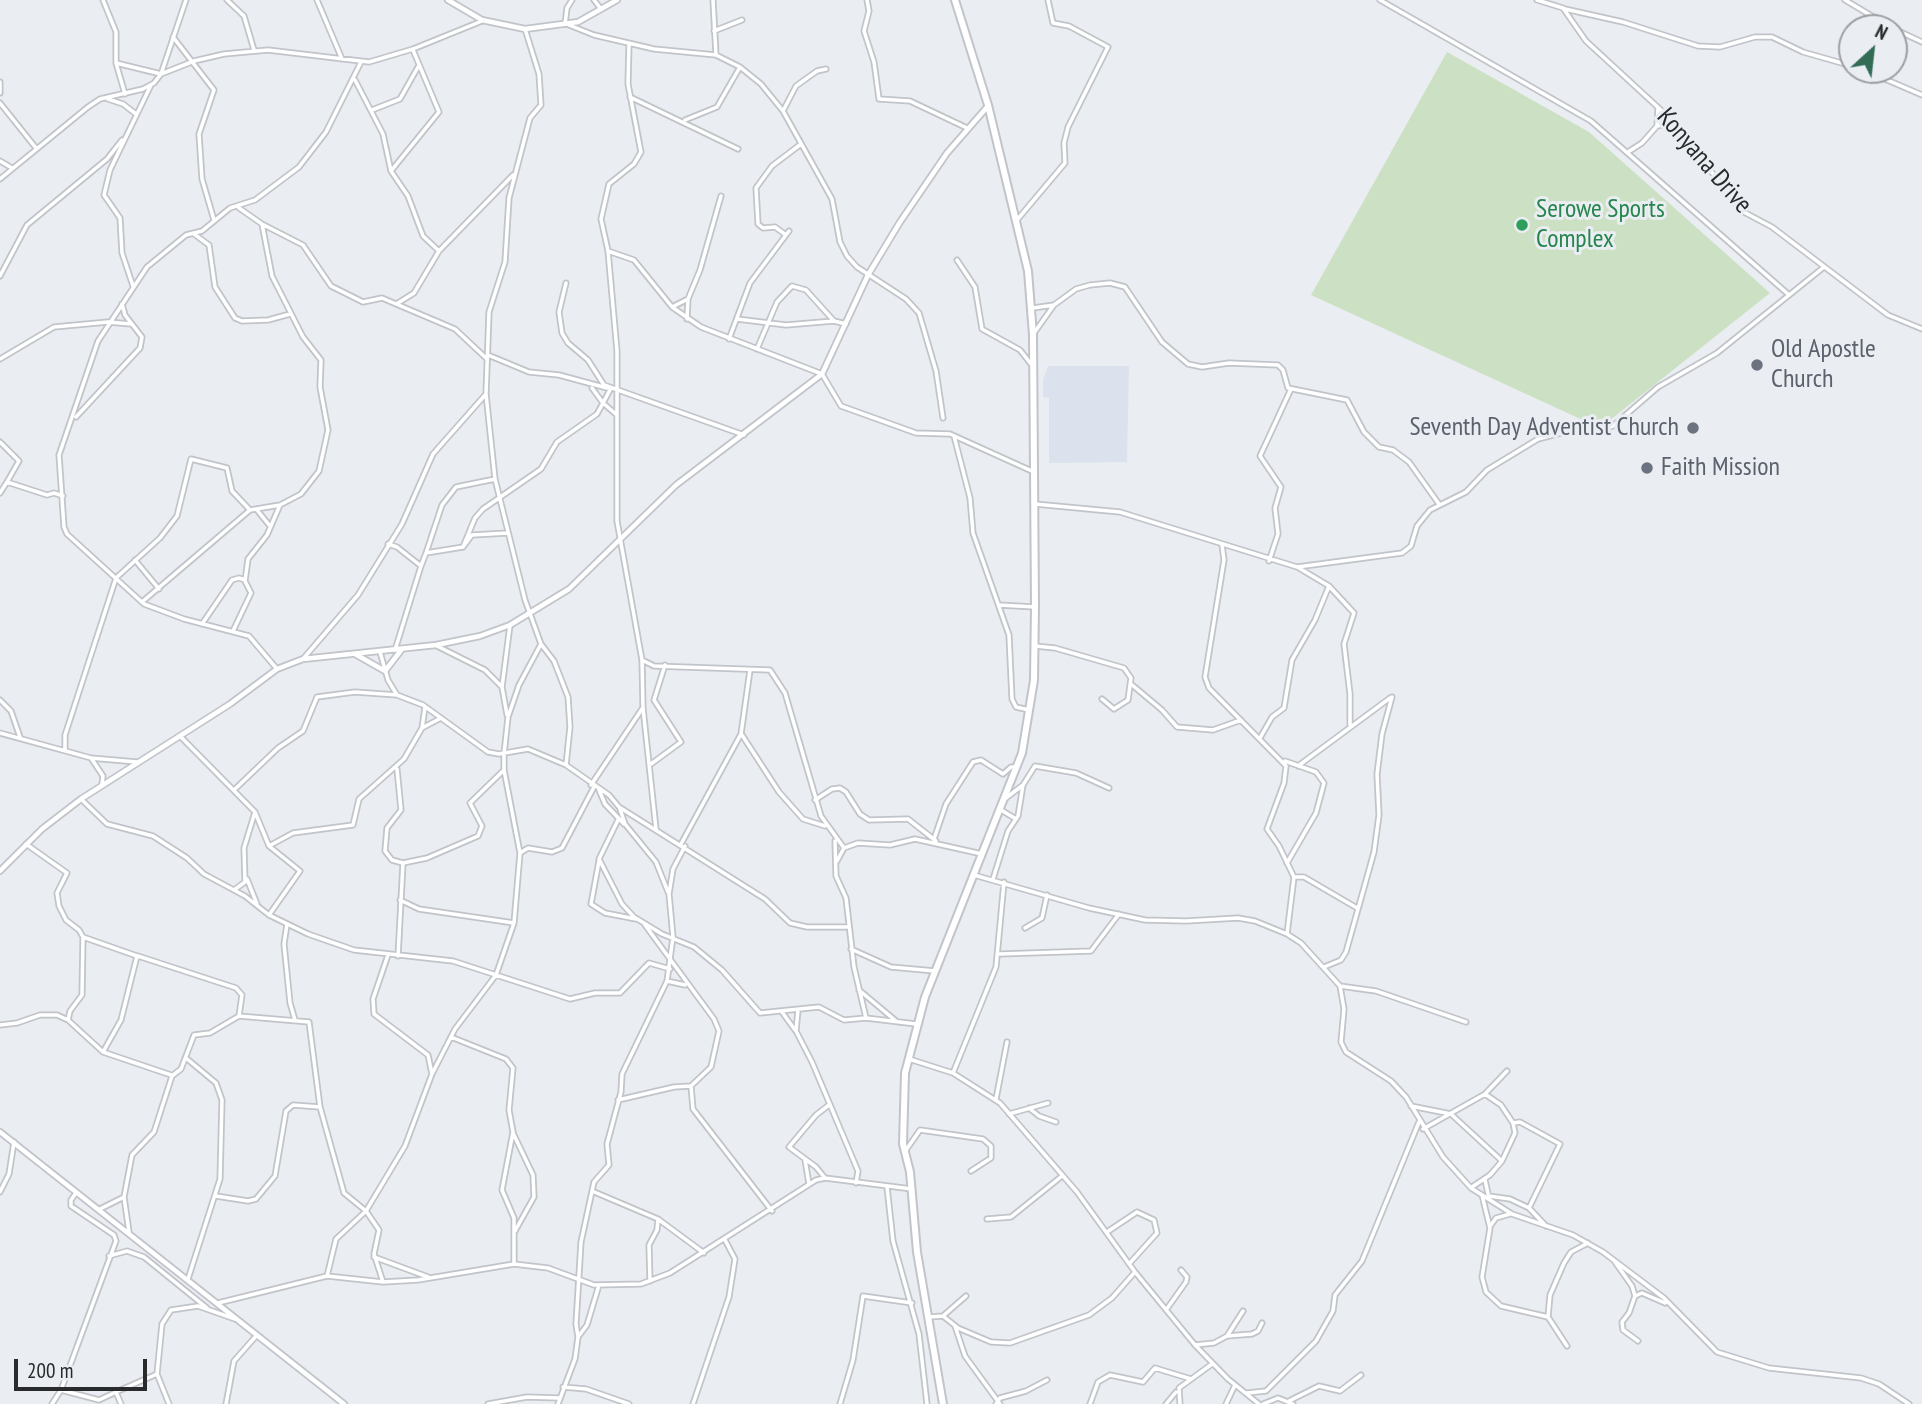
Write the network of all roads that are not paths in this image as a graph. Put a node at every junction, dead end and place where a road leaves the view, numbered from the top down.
1 (103, 0) edge
2 (186, 0) edge
3 (227, 0) edge
4 (317, 0) edge
5 (448, 0) edge
6 (572, 0) edge
7 (594, 0) edge
8 (617, 0) edge
9 (713, 0) edge
10 (867, 0) edge
11 (956, 0) edge
12 (1048, 0) edge
13 (1380, 0) edge
14 (1537, 0) edge
15 (1845, 0) edge
16 (1563, 8) junction
17 (602, 10) junction
18 (1868, 14) edge
19 (482, 20) junction
20 (742, 20) dead end
21 (567, 25) junction
22 (525, 29) junction
23 (714, 31) junction
24 (173, 37) junction
25 (629, 43) junction
26 (413, 49) junction
27 (254, 50) junction
28 (716, 55) junction
29 (343, 60) junction
30 (194, 61) junction
31 (361, 62) junction
32 (1838, 62) edge
33 (116, 63) junction
34 (418, 67) junction
35 (740, 67) junction
36 (826, 69) dead end
37 (161, 74) junction
38 (354, 79) junction
39 (0, 82) edge
40 (1896, 84) edge
41 (151, 85) junction
42 (0, 93) edge
43 (125, 94) junction
44 (1922, 95) edge
45 (630, 97) junction
46 (106, 98) junction
47 (0, 103) edge
48 (988, 105) junction
49 (1658, 107) junction
50 (372, 110) junction
51 (783, 111) junction
52 (136, 114) junction
53 (683, 120) junction
54 (1675, 123) junction
55 (1657, 126) junction
56 (967, 128) junction
57 (125, 136) junction
58 (801, 144) junction
59 (36, 148) junction
60 (738, 149) dead end
61 (1628, 152) junction
62 (0, 161) edge
63 (12, 168) junction
64 (391, 171) junction
65 (514, 173) junction
66 (0, 179) edge
67 (721, 196) dead end
68 (238, 207) junction
69 (214, 220) junction
70 (1017, 220) junction
71 (262, 224) junction
72 (192, 233) junction
73 (439, 251) junction
74 (608, 251) junction
75 (957, 260) dead end
76 (1824, 267) junction
77 (869, 275) junction
78 (0, 276) edge
79 (566, 284) dead end
80 (133, 286) junction
81 (1788, 294) junction
82 (688, 299) junction
83 (122, 304) junction
84 (397, 304) junction
85 (1054, 306) junction
86 (672, 307) junction
87 (1033, 308) junction
88 (290, 314) junction
89 (687, 319) junction
90 (737, 319) junction
91 (834, 321) junction
92 (108, 322) junction
93 (767, 323) junction
94 (133, 324) junction
95 (846, 324) junction
96 (1922, 329) edge
97 (1033, 335) junction
98 (729, 339) junction
99 (757, 348) junction
100 (488, 358) junction
101 (0, 359) edge
102 (1032, 366) junction
103 (822, 374) junction
104 (590, 386) junction
105 (610, 388) junction
106 (1291, 389) junction
107 (618, 390) junction
108 (486, 394) junction
109 (603, 403) junction
110 (618, 415) junction
111 (943, 418) dead end
112 (73, 419) junction
113 (744, 435) junction
114 (954, 436) junction
115 (0, 442) edge
116 (1034, 472) junction
117 (495, 479) junction
118 (7, 482) junction
119 (0, 493) edge
120 (62, 496) junction
121 (500, 499) junction
122 (1033, 504) junction
123 (1439, 504) junction
124 (280, 505) junction
125 (250, 510) junction
126 (257, 510) junction
127 (271, 526) junction
128 (508, 533) junction
129 (619, 540) junction
130 (388, 544) junction
131 (1222, 545) junction
132 (463, 547) junction
133 (426, 553) junction
134 (135, 560) junction
135 (1269, 561) junction
136 (421, 566) junction
137 (1297, 567) junction
138 (116, 578) junction
139 (245, 580) junction
140 (1329, 586) junction
141 (159, 589) junction
142 (152, 595) junction
143 (142, 602) junction
144 (999, 605) junction
145 (152, 607) junction
146 (1035, 607) junction
147 (529, 614) junction
148 (202, 624) junction
149 (510, 625) junction
150 (233, 631) junction
151 (541, 644) junction
152 (436, 645) junction
153 (1035, 646) junction
154 (402, 649) junction
155 (395, 650) junction
156 (380, 652) junction
157 (355, 654) junction
158 (303, 659) junction
159 (642, 660) junction
160 (665, 665) junction
161 (277, 669) junction
162 (750, 670) junction
163 (385, 671) junction
164 (1131, 684) junction
165 (502, 687) junction
166 (397, 695) junction
167 (1102, 699) dead end
168 (0, 700) edge
169 (425, 707) junction
170 (643, 708) junction
171 (1030, 710) junction
172 (441, 718) junction
173 (508, 718) junction
174 (1241, 720) junction
175 (1350, 725) junction
176 (422, 728) junction
177 (1, 734) edge
178 (741, 734) junction
179 (180, 736) junction
180 (20, 737) junction
181 (1260, 738) junction
182 (65, 750) junction
183 (504, 754) junction
184 (92, 758) junction
185 (1283, 760) junction
186 (139, 762) junction
187 (650, 764) junction
188 (566, 765) junction
189 (1298, 766) junction
190 (1017, 767) junction
191 (396, 768) junction
192 (503, 770) junction
193 (102, 785) junction
194 (1023, 785) junction
195 (592, 786) junction
196 (1109, 788) dead end
197 (234, 790) junction
198 (599, 790) junction
199 (1006, 798) junction
200 (81, 799) junction
201 (815, 800) junction
202 (619, 807) junction
203 (1001, 810) junction
204 (256, 812) junction
205 (1016, 819) junction
206 (618, 820) junction
207 (625, 824) junction
208 (825, 826) junction
209 (656, 829) junction
210 (835, 839) junction
211 (936, 840) junction
212 (26, 844) junction
213 (683, 845) junction
214 (269, 846) junction
215 (844, 848) junction
216 (520, 853) junction
217 (983, 854) junction
218 (599, 859) junction
219 (403, 863) junction
220 (836, 863) junction
221 (1286, 863) junction
222 (0, 871) edge
223 (974, 875) junction
224 (246, 877) junction
225 (1294, 877) junction
226 (993, 879) junction
227 (1004, 882) junction
228 (234, 890) junction
229 (668, 894) junction
230 (1047, 895) junction
231 (400, 901) junction
232 (257, 904) junction
233 (1357, 908) junction
234 (1119, 914) junction
235 (269, 915) junction
236 (639, 920) junction
237 (514, 923) junction
238 (643, 923) junction
239 (287, 924) junction
240 (847, 927) junction
241 (1025, 928) dead end
242 (1287, 934) junction
243 (83, 937) junction
244 (673, 937) junction
245 (851, 949) junction
246 (999, 954) junction
247 (137, 956) junction
248 (388, 956) junction
249 (398, 956) junction
250 (672, 962) junction
251 (1323, 967) junction
252 (670, 969) junction
253 (936, 971) junction
254 (496, 975) junction
255 (667, 981) junction
256 (687, 985) junction
257 (1340, 986) junction
258 (857, 989) junction
259 (797, 1010) junction
260 (782, 1012) junction
261 (239, 1016) junction
262 (866, 1018) junction
263 (68, 1020) junction
264 (295, 1020) junction
265 (897, 1021) junction
266 (1466, 1022) dead end
267 (916, 1024) junction
268 (0, 1025) edge
269 (796, 1031) junction
270 (451, 1037) junction
271 (1007, 1042) dead end
272 (103, 1052) junction
273 (186, 1058) junction
274 (907, 1058) junction
275 (1507, 1072) dead end
276 (953, 1073) junction
277 (432, 1074) junction
278 (172, 1076) junction
279 (691, 1086) junction
280 (1485, 1094) junction
281 (996, 1099) junction
282 (618, 1100) junction
283 (1048, 1103) dead end
284 (829, 1105) junction
285 (1411, 1106) junction
286 (320, 1107) junction
287 (1029, 1108) junction
288 (1009, 1114) junction
289 (1451, 1114) junction
290 (1419, 1121) junction
291 (1056, 1122) dead end
292 (1513, 1123) junction
293 (1423, 1129) junction
294 (0, 1132) edge
295 (513, 1132) junction
296 (14, 1142) junction
297 (906, 1150) junction
298 (805, 1160) junction
299 (1502, 1161) junction
300 (971, 1171) dead end
301 (1062, 1176) junction
302 (825, 1178) junction
303 (1485, 1180) junction
304 (856, 1183) junction
305 (809, 1184) junction
306 (887, 1187) junction
307 (1471, 1188) junction
308 (912, 1189) junction
309 (592, 1191) junction
310 (0, 1192) edge
311 (76, 1192) junction
312 (1482, 1195) junction
313 (215, 1196) junction
314 (124, 1197) junction
315 (1490, 1198) junction
316 (1527, 1207) junction
317 (100, 1209) junction
318 (366, 1211) junction
319 (772, 1211) junction
320 (1512, 1214) junction
321 (1520, 1217) junction
322 (658, 1219) junction
323 (987, 1219) dead end
324 (1546, 1226) junction
325 (1490, 1228) junction
326 (129, 1232) junction
327 (515, 1232) junction
328 (1107, 1232) junction
329 (725, 1240) junction
330 (1588, 1242) junction
331 (704, 1253) junction
332 (108, 1257) junction
333 (374, 1257) junction
334 (1612, 1258) junction
335 (514, 1264) junction
336 (1129, 1264) junction
337 (406, 1268) junction
338 (1181, 1270) dead end
339 (1135, 1272) junction
340 (327, 1276) junction
341 (430, 1278) junction
342 (188, 1279) junction
343 (581, 1279) junction
344 (404, 1281) junction
345 (650, 1281) junction
346 (383, 1282) junction
347 (599, 1284) junction
348 (967, 1296) dead end
349 (1635, 1296) junction
350 (218, 1303) junction
351 (912, 1303) junction
352 (1670, 1304) junction
353 (208, 1310) junction
354 (1166, 1310) junction
355 (1243, 1311) dead end
356 (943, 1316) junction
357 (929, 1317) junction
358 (1548, 1317) junction
359 (241, 1321) junction
360 (1262, 1323) dead end
361 (955, 1326) junction
362 (257, 1335) junction
363 (1227, 1336) junction
364 (578, 1337) junction
365 (1638, 1340) dead end
366 (1195, 1345) junction
367 (1566, 1346) dead end
368 (1212, 1364) junction
369 (157, 1374) junction
370 (1360, 1375) dead end
371 (1191, 1379) junction
372 (1047, 1380) dead end
373 (1235, 1385) junction
374 (563, 1387) junction
375 (61, 1390) junction
376 (1178, 1390) junction
377 (116, 1392) junction
378 (1245, 1393) junction
379 (559, 1398) junction
380 (1291, 1402) edge
381 (998, 1403) edge
382 (52, 1404) edge
383 (121, 1404) edge
384 (169, 1404) edge
385 (226, 1404) edge
386 (344, 1404) edge
387 (488, 1404) edge
388 (558, 1404) edge
389 (629, 1404) edge
390 (693, 1404) edge
391 (840, 1404) edge
392 (927, 1404) edge
393 (943, 1404) edge
394 (1090, 1404) edge
395 (1166, 1404) edge
396 (1180, 1404) edge
397 (1226, 1404) edge
398 (1261, 1404) edge
399 (1909, 1404) edge

1 - 33 street
2 - 24 street
3 - 27 street
4 - 29 street
5 - 19 street
6 - 21 street
7 - 17 street
8 - 17 street
9 - 23 street
10 - 56 street
11 - 48 main road
12 - 70 street
13 - 61 street
14 - 16 street
15 - 18 street
16 - 32 street
16 - 49 street, Konyana Drive
17 - 21 street
19 - 22 street
19 - 26 street
20 - 23 street
21 - 22 street
21 - 25 street
22 - 65 street
23 - 28 street
24 - 30 street
24 - 37 street
25 - 28 street
25 - 45 street
26 - 31 street
26 - 34 street
27 - 29 street
27 - 30 street
28 - 35 street
29 - 31 street
30 - 37 street
30 - 69 street
31 - 38 street
33 - 37 street
33 - 43 street
34 - 50 street
34 - 64 street
35 - 51 street
35 - 53 street
36 - 51 street
37 - 41 street
38 - 50 street
38 - 68 street
39 - 42 street
40 - 44 street
41 - 43 street
41 - 52 street
43 - 46 street
45 - 53 street
45 - 74 street
46 - 52 street
46 - 59 street
47 - 59 street
48 - 56 street
48 - 70 main road
49 - 54 street, Konyana Drive
49 - 55 street
50 - 64 street
51 - 58 street
52 - 57 street
53 - 60 street
54 - 55 street
54 - 76 street, Konyana Drive
55 - 61 street
56 - 77 street
57 - 78 street
57 - 80 street
58 - 77 street
58 - 90 street
59 - 63 street
61 - 81 street
62 - 63 street
63 - 66 street
64 - 73 street
65 - 73 street
65 - 100 street
67 - 82 street
68 - 69 street
68 - 71 street
69 - 72 street
70 - 87 main road
71 - 84 street
71 - 88 street
72 - 80 street
72 - 88 street
73 - 84 street
74 - 86 street
74 - 107 street
75 - 102 street
76 - 81 street
76 - 96 street, Konyana Drive
77 - 95 street
77 - 111 street
79 - 105 street
80 - 83 street
81 - 123 street
82 - 86 street
82 - 89 street
83 - 92 street
83 - 94 street
84 - 100 street
85 - 87 street
85 - 97 street
85 - 106 street
86 - 89 street
87 - 97 main road
88 - 124 street
89 - 98 street
90 - 93 street
90 - 98 street
91 - 93 street
91 - 93 street
91 - 95 street
92 - 94 street
92 - 101 street
92 - 112 street
93 - 99 street
94 - 112 street
95 - 103 street
97 - 102 main road
98 - 99 street
99 - 103 street
100 - 104 street
100 - 108 street
102 - 116 main road
103 - 113 street
103 - 114 street
104 - 105 street
104 - 109 street
105 - 107 street
105 - 109 street
106 - 123 street
106 - 135 street
107 - 110 street
107 - 113 street
108 - 117 street
108 - 130 street
109 - 110 street
109 - 121 street
110 - 129 street
112 - 120 street
113 - 129 street
114 - 116 street
114 - 144 street
115 - 118 street
116 - 122 main road
117 - 121 street
117 - 133 street
118 - 119 street
118 - 120 street
120 - 138 street
121 - 128 street
121 - 132 street
122 - 131 street
122 - 146 main road
123 - 137 street
124 - 126 street
124 - 127 street
125 - 126 street
125 - 134 street
125 - 141 street
126 - 127 street
127 - 139 street
128 - 132 street
128 - 147 street
129 - 147 street
129 - 159 street
130 - 136 street
130 - 158 street
131 - 135 street
131 - 174 street
132 - 133 street
133 - 136 street
134 - 138 street
134 - 141 street
135 - 137 street
136 - 155 street
137 - 140 street
138 - 143 street
138 - 182 street
139 - 148 street
139 - 150 street
140 - 175 street
140 - 181 street
141 - 142 street
142 - 143 street
142 - 145 street
143 - 145 street
144 - 146 street
144 - 171 street
145 - 148 street
146 - 153 main road
147 - 149 street
147 - 151 street
148 - 150 street
149 - 152 street
149 - 165 street
150 - 161 street
151 - 173 street
151 - 188 street
152 - 154 street
152 - 165 street
153 - 164 street
153 - 171 main road
154 - 155 street
154 - 163 street
155 - 156 street
156 - 157 street
156 - 163 street
157 - 158 street
157 - 163 street
158 - 161 street
159 - 160 street
159 - 170 street
160 - 162 street
160 - 187 street
161 - 179 street
162 - 178 street
162 - 201 street
163 - 166 street
164 - 167 street
164 - 174 street
165 - 173 street
166 - 169 street
166 - 197 street
168 - 180 street
169 - 172 street
169 - 176 street
170 - 187 street
170 - 195 street
171 - 190 main road
172 - 176 street
172 - 183 street
173 - 183 street
174 - 181 street
175 - 189 street
175 - 233 street
176 - 191 street
177 - 180 street
178 - 208 street
178 - 213 street
179 - 186 street
179 - 197 street
180 - 182 street
181 - 185 street
182 - 184 street
183 - 188 street
183 - 192 street
184 - 186 street
184 - 193 street
185 - 189 street
185 - 221 street
186 - 193 street
187 - 209 street
188 - 195 street
189 - 221 street
190 - 199 main road
190 - 211 street
191 - 214 street
191 - 219 street
192 - 216 street
192 - 219 street
193 - 200 street
194 - 196 street
194 - 199 street
194 - 205 street
195 - 198 street
195 - 216 street
197 - 204 street
198 - 202 street
198 - 206 street
199 - 203 main road
200 - 212 street
200 - 228 street
201 - 208 street
201 - 211 street
202 - 207 street
202 - 209 street
203 - 205 street
203 - 217 main road
204 - 214 street
204 - 224 street
205 - 226 street
206 - 207 street
206 - 218 street
207 - 229 street
208 - 210 street
209 - 213 street
210 - 215 street
210 - 220 street
211 - 215 street
211 - 217 street
212 - 222 street
212 - 243 street
213 - 229 street
213 - 240 street
214 - 235 street
215 - 220 street
216 - 237 street
217 - 223 main road
218 - 236 street
218 - 236 street
219 - 231 street
220 - 240 street
221 - 225 street
223 - 226 street
223 - 253 main road
224 - 228 street
224 - 232 street
225 - 233 street
225 - 242 street
226 - 227 street
227 - 230 street
227 - 246 street
228 - 232 street
229 - 244 street
230 - 234 street
230 - 241 street
231 - 237 street
231 - 249 street
232 - 235 street
233 - 251 street
234 - 242 street
234 - 246 street
235 - 239 street
236 - 238 street
237 - 254 street
238 - 244 street
238 - 250 street
239 - 248 street
239 - 264 street
240 - 245 street
242 - 251 street
243 - 247 street
243 - 263 street
244 - 250 street
244 - 260 street
245 - 253 street
245 - 258 street
246 - 276 street
247 - 261 street
247 - 272 street
248 - 249 street
248 - 277 street
249 - 254 street
250 - 252 street
250 - 256 street
251 - 257 street
252 - 254 street
252 - 255 street
253 - 267 main road
254 - 270 street
255 - 256 street
255 - 282 street
256 - 279 street
257 - 266 street
257 - 285 street
258 - 262 street
258 - 265 street
259 - 260 street
259 - 262 street
259 - 269 street
260 - 269 street
261 - 264 street
261 - 273 street
262 - 265 street
263 - 268 street
263 - 272 street
264 - 286 street
265 - 267 street
267 - 274 main road
269 - 284 street
270 - 277 street
270 - 295 street
271 - 281 street
272 - 278 street
273 - 278 street
273 - 313 street
274 - 276 street
274 - 297 main road
275 - 280 street
276 - 281 street
277 - 318 street
278 - 314 street
279 - 282 street
279 - 319 street
280 - 289 street
280 - 292 street
281 - 288 street
282 - 309 street
283 - 287 street
284 - 298 street
284 - 304 street
285 - 289 street
285 - 290 street
286 - 313 street
286 - 318 street
287 - 288 street
287 - 291 street
288 - 301 street
289 - 293 street
289 - 299 street
290 - 293 street
290 - 378 street
292 - 299 street
292 - 316 street
293 - 307 street
294 - 296 street
295 - 327 street
295 - 327 street
296 - 310 street
296 - 311 street
297 - 300 street
297 - 308 main road
298 - 302 street
298 - 305 street
299 - 303 street
301 - 323 street
301 - 328 street
302 - 304 street
302 - 305 street
303 - 307 street
303 - 315 street
304 - 306 street
305 - 319 street
306 - 308 street
306 - 351 street
307 - 312 street
308 - 357 main road
309 - 322 street
309 - 343 street
311 - 317 street
311 - 332 street
312 - 315 street
312 - 325 street
313 - 342 street
314 - 317 street
314 - 326 street
315 - 316 street
315 - 320 street
316 - 321 street
316 - 324 street
317 - 326 street
318 - 333 street
318 - 340 street
319 - 329 street
320 - 321 street
320 - 325 street
321 - 324 street
322 - 331 street
322 - 345 street
324 - 330 street
325 - 358 street
326 - 342 street
327 - 335 street
328 - 336 street
328 - 336 street
329 - 331 street
329 - 390 street
330 - 334 street
330 - 358 street
331 - 345 street
332 - 353 street
332 - 375 street
333 - 337 street
333 - 346 street
334 - 349 street
334 - 352 street
335 - 341 street
335 - 343 street
336 - 339 street
337 - 341 street
337 - 344 street
338 - 354 street
339 - 354 street
339 - 361 street
340 - 346 street
340 - 350 street
341 - 344 street
342 - 350 street
343 - 347 street
343 - 364 street
344 - 346 street
345 - 347 street
347 - 364 street
348 - 356 street
349 - 352 street
349 - 365 street
350 - 359 street
351 - 391 street
351 - 392 street
352 - 399 street
353 - 359 street
353 - 369 street
354 - 366 street
355 - 363 street
356 - 357 street
356 - 361 street
357 - 393 main road
358 - 367 street
359 - 362 street
360 - 363 street
361 - 381 street
362 - 385 street
362 - 386 street
363 - 366 street
364 - 374 street
366 - 368 street
368 - 371 street
368 - 373 street
369 - 377 street
369 - 384 street
370 - 380 street
371 - 376 street
371 - 394 street
372 - 381 street
373 - 378 street
373 - 397 street
374 - 379 street
374 - 389 street
375 - 377 street
375 - 382 street
376 - 395 street
376 - 396 street
377 - 383 street
378 - 398 street
379 - 387 street
379 - 388 street
380 - 398 street

